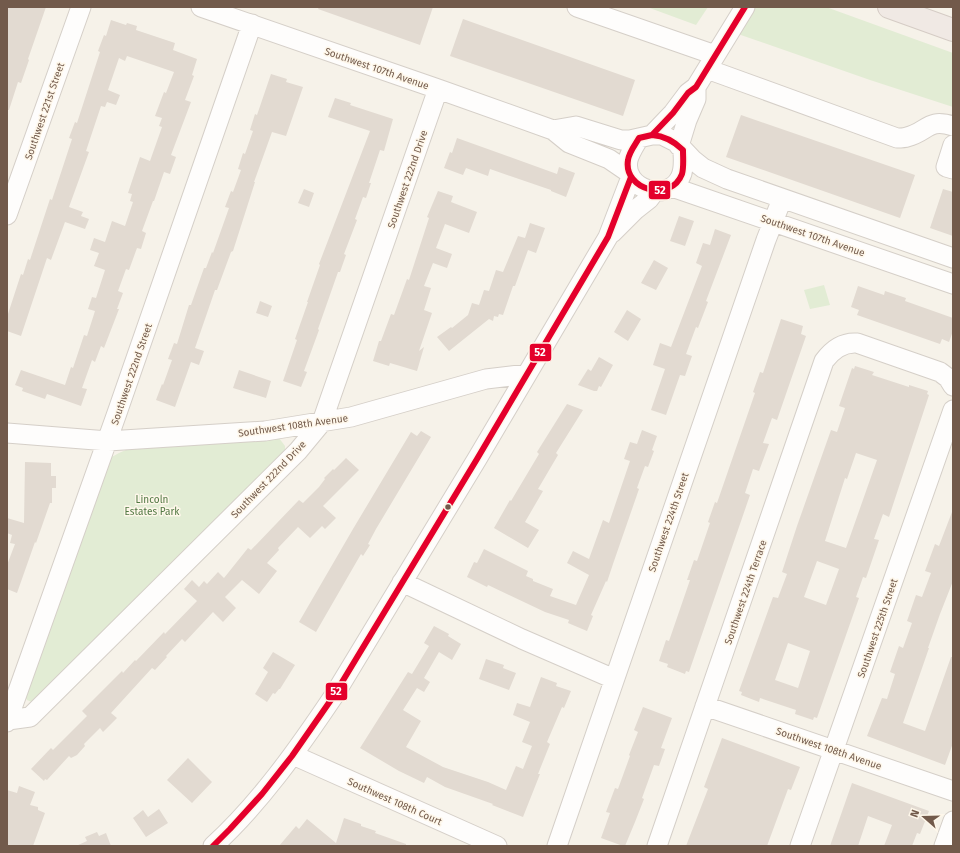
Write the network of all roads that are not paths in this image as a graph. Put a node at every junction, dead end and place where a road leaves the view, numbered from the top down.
1 (80, 7) edge
2 (201, 7) edge
3 (577, 7) edge
4 (745, 7) edge
5 (889, 7) edge
6 (252, 24) junction
7 (953, 30) edge
8 (711, 62) junction
9 (696, 87) junction
10 (438, 89) junction
11 (953, 126) edge
12 (553, 130) junction
13 (646, 137) junction
14 (953, 145) edge
15 (681, 148) junction
16 (953, 169) edge
17 (629, 175) junction
18 (663, 189) junction
19 (782, 199) junction
20 (7, 215) edge
21 (773, 222) junction
22 (608, 237) junction
23 (953, 258) edge
24 (953, 284) edge
25 (527, 374) junction
26 (953, 386) edge
27 (953, 410) edge
28 (322, 422) junction
29 (7, 433) edge
30 (108, 441) junction
31 (946, 452) edge
32 (402, 582) junction
33 (614, 679) junction
34 (705, 706) junction
35 (7, 721) edge
36 (834, 750) junction
37 (293, 755) junction
38 (953, 791) edge
39 (953, 821) edge
40 (213, 846) edge
41 (497, 846) edge
42 (557, 846) edge
43 (656, 846) edge
44 (800, 846) edge
45 (944, 846) edge

1 - 20 street, Southwest 221st Street
2 - 6 street, Southwest 107th Avenue
3 - 8 street
4 - 8 street
5 - 7 highway
6 - 10 street, Southwest 107th Avenue
6 - 30 street, Southwest 222nd Street
8 - 9 street
8 - 11 street
9 - 13 street
9 - 15 street
10 - 12 street, Southwest 107th Avenue
10 - 28 street, Southwest 222nd Drive
12 - 13 street
12 - 17 street
13 - 15 street
13 - 17 street
14 - 16 street
15 - 18 street
15 - 19 street
17 - 18 street
17 - 22 street
18 - 21 street, Southwest 107th Avenue
18 - 22 street
19 - 21 street, Southwest 224th Street
19 - 23 street
21 - 24 street, Southwest 107th Avenue
21 - 33 street, Southwest 224th Street
22 - 25 street
25 - 28 street, Southwest 108th Avenue
25 - 32 street
26 - 34 street, Southwest 224th Terrace
27 - 31 street, Southwest 225th Street
28 - 30 street, Southwest 108th Avenue
28 - 35 street, Southwest 222nd Drive
29 - 30 street, Southwest 108th Avenue
30 - 35 street, Southwest 222nd Street
31 - 36 street, Southwest 225th Street
32 - 33 street
32 - 37 street
33 - 42 street, Southwest 224th Street
34 - 36 street, Southwest 108th Avenue
34 - 43 street, Southwest 224th Terrace
36 - 38 street, Southwest 108th Avenue
36 - 44 street, Southwest 225th Street
37 - 40 street
37 - 41 street, Southwest 108th Court
39 - 45 street

